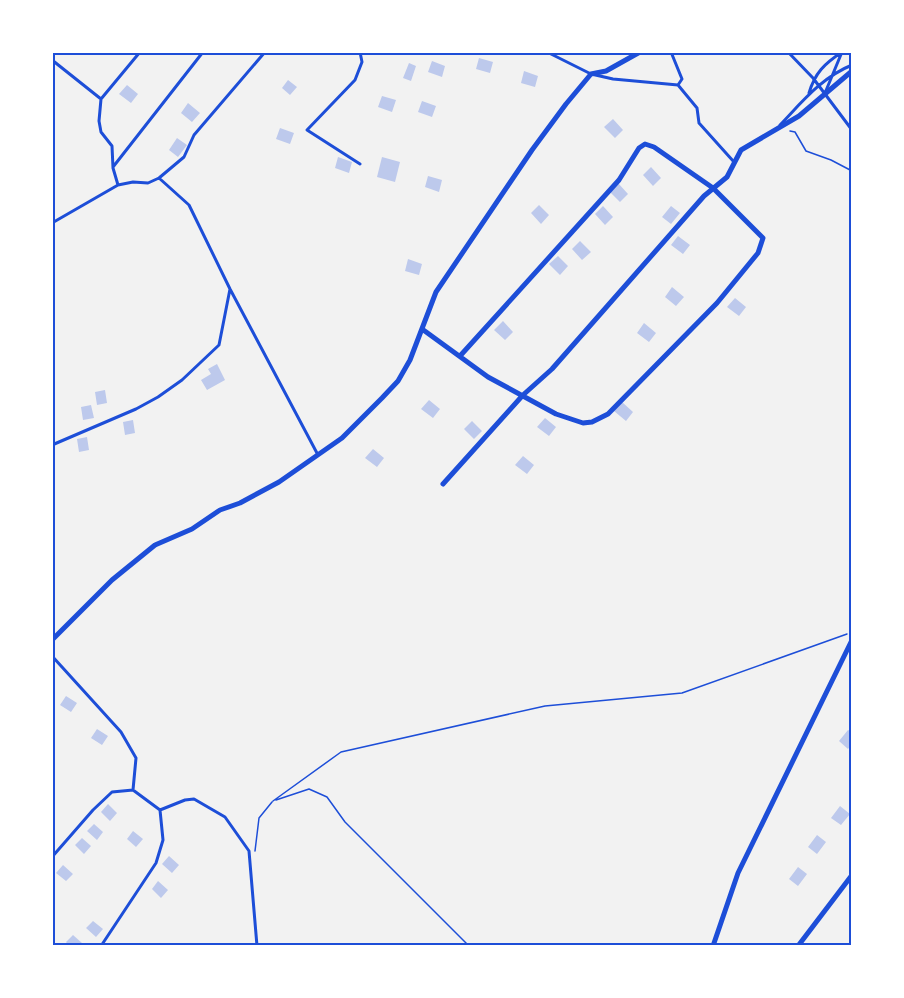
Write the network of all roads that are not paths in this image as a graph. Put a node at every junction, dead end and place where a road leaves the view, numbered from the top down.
1 (140, 52) edge
2 (203, 52) edge
3 (265, 52) edge
4 (360, 52) edge
5 (547, 52) edge
6 (640, 52) edge
7 (671, 52) edge
8 (788, 52) edge
9 (842, 52) edge
10 (52, 60) edge
11 (852, 66) edge
12 (852, 71) edge
13 (834, 72) junction
14 (591, 74) junction
15 (813, 78) junction
16 (678, 85) junction
17 (819, 86) junction
18 (824, 94) junction
19 (808, 95) junction
20 (101, 99) junction
21 (777, 129) junction
22 (852, 130) edge
23 (734, 162) junction
24 (360, 164) dead end
25 (113, 168) junction
26 (159, 178) junction
27 (118, 185) junction
28 (713, 188) junction
29 (52, 223) edge
30 (230, 289) junction
31 (422, 329) junction
32 (460, 356) junction
33 (523, 395) junction
34 (52, 445) edge
35 (319, 455) junction
36 (442, 484) dead end
37 (52, 640) edge
38 (852, 640) edge
39 (52, 656) edge
40 (133, 790) junction
41 (160, 810) junction
42 (52, 857) edge
43 (852, 875) edge
44 (101, 945) edge
45 (257, 945) edge
46 (713, 945) edge
47 (798, 945) edge

1 - 20 lane
2 - 25 lane
3 - 26 lane
4 - 24 lane
5 - 14 lane
6 - 14 street
7 - 16 lane
8 - 15 lane
9 - 13 lane
9 - 15 lane
10 - 20 lane
11 - 13 lane
12 - 18 street
13 - 17 lane
13 - 18 lane
14 - 16 lane
14 - 31 street
15 - 17 lane
15 - 19 lane
16 - 23 lane
17 - 18 lane
17 - 19 lane
18 - 21 street
18 - 22 lane
19 - 21 lane
20 - 25 lane
21 - 23 street
23 - 28 street
25 - 27 lane
26 - 27 lane
26 - 30 lane
27 - 29 lane
28 - 32 street
28 - 33 street
28 - 33 street
30 - 34 lane
30 - 35 lane
31 - 32 street
31 - 35 street
32 - 33 street
33 - 36 street
35 - 37 street
38 - 46 street
39 - 40 lane
40 - 41 lane
40 - 42 lane
41 - 44 lane
41 - 45 lane
43 - 47 street

